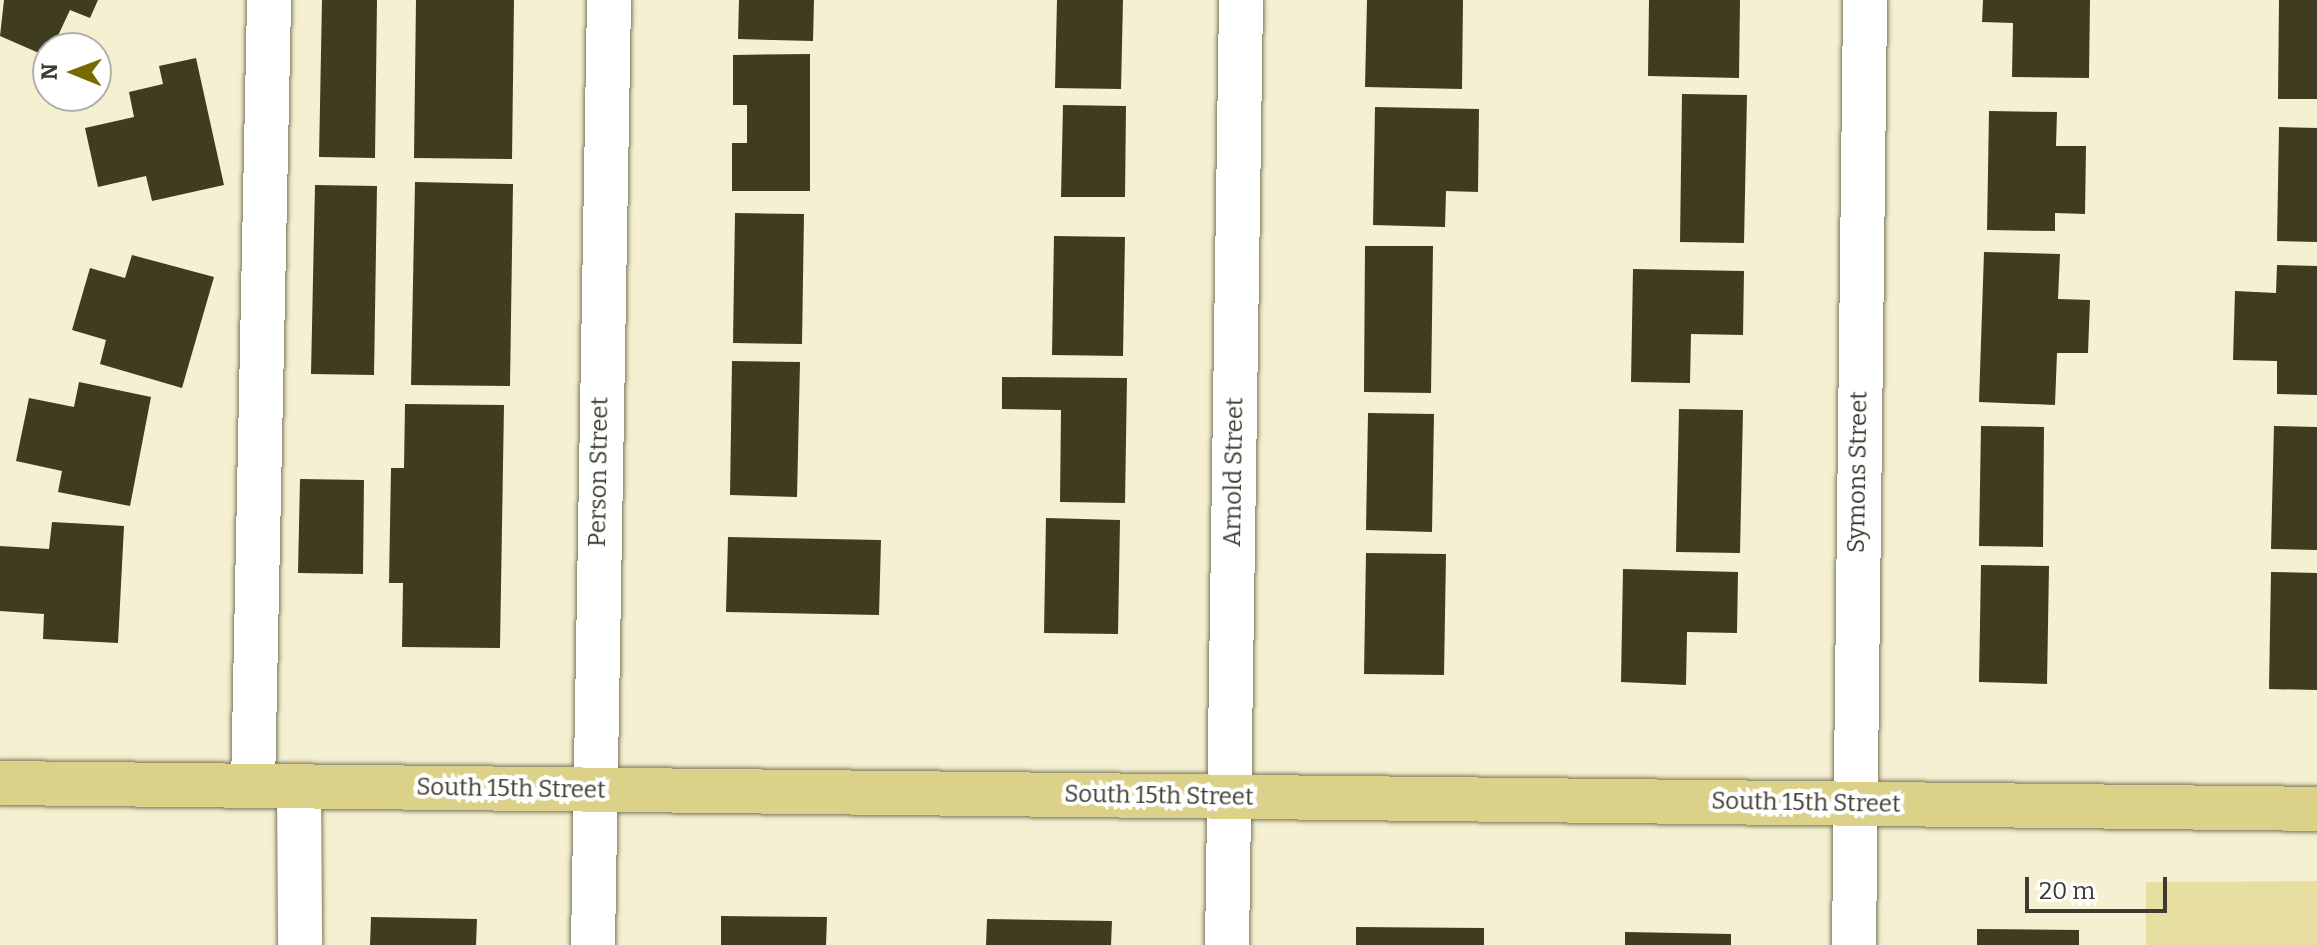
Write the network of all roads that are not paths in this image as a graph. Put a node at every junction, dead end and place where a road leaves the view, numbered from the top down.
1 (269, 0) edge
2 (609, 0) edge
3 (1241, 0) edge
4 (1865, 0) edge
5 (0, 783) edge
6 (253, 786) junction
7 (299, 787) junction
8 (593, 789) junction
9 (1230, 796) junction
10 (1854, 804) junction
11 (2317, 809) edge
12 (300, 945) edge
13 (593, 945) edge
14 (1227, 945) edge
15 (1854, 945) edge

1 - 6 street
2 - 8 street, Person Street
3 - 9 street, Arnold Street
4 - 10 street, Symons Street
5 - 6 main road, South 15th Street
6 - 7 main road, South 15th Street
7 - 8 main road, South 15th Street
7 - 12 street
8 - 9 main road, South 15th Street
8 - 13 street, Person Street
9 - 10 main road, South 15th Street
9 - 14 street, Arnold Street
10 - 11 main road, South 15th Street
10 - 15 street, Symons Street

